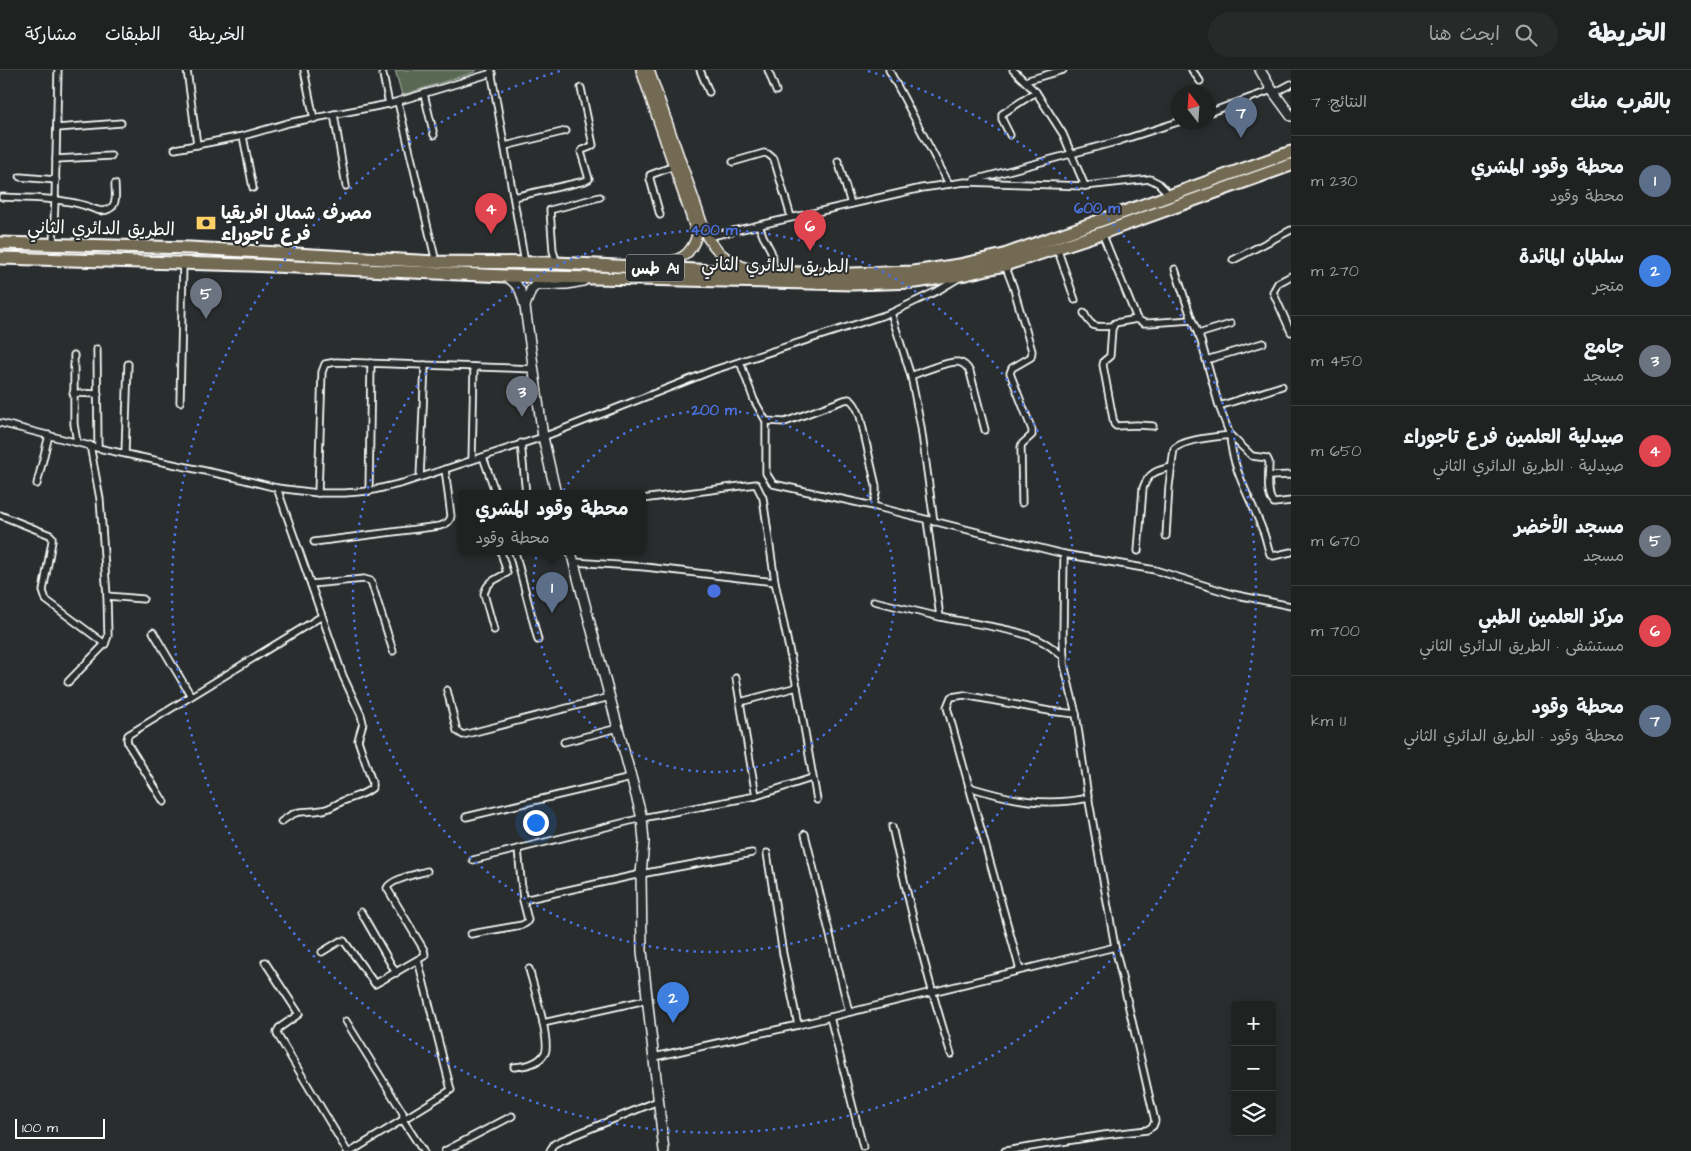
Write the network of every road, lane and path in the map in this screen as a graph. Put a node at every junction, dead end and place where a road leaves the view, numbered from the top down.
1 (58, 70) edge
2 (187, 70) edge
3 (304, 70) edge
4 (382, 70) edge
5 (641, 70) edge
6 (649, 70) edge
7 (700, 70) edge
8 (768, 70) edge
9 (889, 70) edge
10 (1013, 70) edge
11 (1063, 70) edge
12 (1192, 70) edge
13 (1260, 70) edge
14 (492, 72) edge
15 (1025, 81) junction
16 (1200, 81) dead end
17 (1291, 84) edge
18 (581, 88) dead end
19 (776, 91) dead end
20 (709, 92) dead end
21 (1036, 92) junction
22 (1273, 92) junction
23 (424, 94) junction
24 (398, 102) junction
25 (389, 104) junction
26 (1216, 110) edge
27 (334, 114) junction
28 (1291, 116) edge
29 (314, 119) junction
30 (121, 123) dead end
31 (1171, 124) edge
32 (57, 128) junction
33 (566, 131) dead end
34 (434, 135) dead end
35 (243, 136) junction
36 (1010, 136) dead end
37 (197, 144) junction
38 (505, 146) junction
39 (175, 149) dead end
40 (1290, 151) edge
41 (1073, 154) junction
42 (111, 156) dead end
43 (56, 159) junction
44 (734, 162) dead end
45 (838, 162) dead end
46 (1291, 165) edge
47 (674, 166) junction
48 (20, 177) dead end
49 (56, 180) junction
50 (965, 182) junction
51 (115, 184) dead end
52 (949, 184) junction
53 (346, 186) dead end
54 (1086, 186) junction
55 (253, 188) dead end
56 (1169, 194) junction
57 (2, 197) dead end
58 (514, 197) junction
59 (600, 197) dead end
60 (55, 201) junction
61 (852, 204) junction
62 (660, 215) dead end
63 (791, 218) junction
64 (759, 225) junction
65 (1291, 230) edge
66 (1102, 233) junction
67 (707, 237) junction
68 (0, 243) edge
69 (53, 244) junction
70 (1057, 248) junction
71 (236, 250) junction
72 (270, 252) junction
73 (0, 258) edge
74 (1233, 260) dead end
75 (436, 262) junction
76 (183, 263) junction
77 (525, 263) junction
78 (558, 263) junction
79 (232, 264) junction
80 (1005, 265) junction
81 (269, 266) junction
82 (634, 267) junction
83 (1175, 269) dead end
84 (757, 271) junction
85 (775, 272) junction
86 (966, 274) junction
87 (506, 276) junction
88 (1291, 276) edge
89 (594, 278) junction
90 (1075, 300) dead end
91 (525, 306) junction
92 (1084, 312) dead end
93 (891, 313) junction
94 (1137, 319) junction
95 (1192, 320) junction
96 (1231, 324) dead end
97 (1113, 326) junction
98 (1291, 332) edge
99 (1198, 334) junction
100 (1263, 342) dead end
101 (97, 348) dead end
102 (74, 355) dead end
103 (1206, 360) junction
104 (740, 362) junction
105 (371, 363) junction
106 (128, 364) dead end
107 (425, 365) junction
108 (474, 367) junction
109 (534, 368) junction
110 (910, 376) junction
111 (1282, 386) dead end
112 (73, 394) junction
113 (98, 394) junction
114 (180, 402) dead end
115 (1220, 406) junction
116 (766, 421) junction
117 (0, 423) edge
118 (1153, 426) dead end
119 (985, 430) dead end
120 (49, 435) junction
121 (1230, 435) junction
122 (543, 437) junction
123 (77, 442) junction
124 (521, 443) junction
125 (90, 445) junction
126 (98, 448) junction
127 (125, 453) junction
128 (483, 456) junction
129 (472, 460) junction
130 (1172, 467) junction
131 (445, 469) junction
132 (1291, 474) edge
133 (1270, 476) junction
134 (420, 477) junction
135 (37, 484) dead end
136 (277, 488) junction
137 (495, 490) edge
138 (526, 490) edge
139 (555, 490) edge
140 (369, 491) junction
141 (318, 493) junction
142 (646, 498) edge
143 (1291, 501) edge
144 (1022, 503) dead end
145 (873, 506) junction
146 (0, 515) edge
147 (927, 520) junction
148 (934, 522) junction
149 (1166, 536) dead end
150 (314, 542) dead end
151 (1138, 551) dead end
152 (1291, 552) edge
153 (1064, 554) junction
154 (502, 555) edge
155 (516, 555) edge
156 (572, 555) edge
157 (574, 562) junction
158 (775, 582) junction
159 (311, 584) junction
160 (107, 596) junction
161 (143, 599) dead end
162 (874, 602) dead end
163 (1291, 606) edge
164 (322, 616) junction
165 (940, 617) junction
166 (494, 630) dead end
167 (153, 632) dead end
168 (538, 640) dead end
169 (105, 644) junction
170 (393, 651) dead end
171 (1064, 657) junction
172 (736, 678) dead end
173 (68, 682) dead end
174 (797, 687) junction
175 (447, 690) dead end
176 (191, 696) junction
177 (610, 697) junction
178 (740, 702) junction
179 (1076, 714) junction
180 (618, 728) junction
181 (564, 742) dead end
182 (631, 778) junction
183 (812, 778) junction
184 (969, 787) junction
185 (756, 796) junction
186 (1089, 798) junction
187 (818, 800) dead end
188 (164, 802) dead end
189 (466, 817) dead end
190 (642, 818) junction
191 (281, 822) dead end
192 (892, 828) dead end
193 (805, 834) dead end
194 (518, 849) junction
195 (752, 853) dead end
196 (767, 853) dead end
197 (473, 860) dead end
198 (427, 871) dead end
199 (641, 874) junction
200 (524, 900) junction
201 (361, 912) dead end
202 (471, 934) dead end
203 (1115, 947) junction
204 (322, 952) dead end
205 (418, 960) junction
206 (266, 962) dead end
207 (529, 969) dead end
208 (1020, 970) junction
209 (396, 974) junction
210 (931, 992) junction
211 (646, 1000) junction
212 (849, 1012) junction
213 (830, 1017) junction
214 (346, 1021) dead end
215 (543, 1023) junction
216 (798, 1025) junction
217 (951, 1054) dead end
218 (654, 1057) junction
219 (514, 1066) dead end
220 (658, 1101) junction
221 (512, 1116) dead end
222 (403, 1120) junction
223 (863, 1147) dead end
224 (347, 1151) edge
225 (352, 1151) edge
226 (423, 1151) edge
227 (445, 1151) edge
228 (550, 1151) edge
229 (664, 1151) edge
230 (1005, 1151) edge

1 - 32 street
2 - 37 street
3 - 29 street
4 - 25 street
5 - 47 main road
6 - 67 main road
7 - 20 street
8 - 19 street
9 - 52 street
10 - 15 street
11 - 15 street
12 - 16 street
13 - 22 main road
14 - 23 street
14 - 38 street
15 - 21 street
17 - 22 street
18 - 58 street
21 - 36 street
21 - 41 street
22 - 26 street
22 - 28 main road
23 - 24 street
23 - 34 street
24 - 25 street
24 - 75 street
25 - 27 street
27 - 29 street
27 - 53 street
29 - 35 street
30 - 32 street
31 - 41 street
32 - 43 street
33 - 38 street
35 - 37 street
35 - 55 street
37 - 39 street
38 - 58 street
40 - 56 highway, الطريق الدائري الثاني / طس A1
41 - 50 street
41 - 54 street
42 - 43 street
43 - 49 street
44 - 63 street
45 - 61 street
46 - 66 highway, الطريق الدائري الثاني / طس A1
47 - 62 street
47 - 82 main road
48 - 49 street
49 - 60 street
50 - 52 street
50 - 54 street
51 - 60 street
52 - 61 street
54 - 56 street
56 - 85 highway, الطريق الدائري الثاني / طس A1
57 - 60 street
58 - 77 street
59 - 78 street
60 - 69 street
61 - 63 street
63 - 64 street
64 - 67 street
64 - 85 street
65 - 74 street
66 - 70 highway, الطريق الدائري الثاني / طس A1
66 - 94 street
67 - 84 main road
68 - 69 highway, الطريق الدائري الثاني / طس A1
69 - 71 highway, الطريق الدائري الثاني / طس A1
70 - 80 highway, الطريق الدائري الثاني / طس A1
70 - 90 street
71 - 72 highway, الطريق الدائري الثاني / طس A1
71 - 79 highway
72 - 75 highway, الطريق الدائري الثاني / طس A1
72 - 81 highway
73 - 76 highway, الطريق الدائري الثاني / طس A1
75 - 77 highway, الطريق الدائري الثاني / طس A1
76 - 79 highway, الطريق الدائري الثاني / طس A1
76 - 114 street
77 - 78 highway, الطريق الدائري الثاني / طس A1
78 - 82 highway, الطريق الدائري الثاني / طس A1
79 - 81 highway, الطريق الدائري الثاني / طس A1
80 - 86 highway, الطريق الدائري الثاني / طس A1
80 - 144 street
81 - 87 highway, الطريق الدائري الثاني / طس A1
82 - 84 highway, الطريق الدائري الثاني / طس A1
83 - 95 street
84 - 85 highway, الطريق الدائري الثاني / طس A1
86 - 89 highway, الطريق الدائري الثاني / طس A1
86 - 93 street
87 - 89 highway, الطريق الدائري الثاني / طس A1
87 - 91 main road
88 - 98 street
89 - 91 main road
91 - 109 main road
92 - 97 street
93 - 104 street
93 - 110 street
94 - 95 street
94 - 97 street
95 - 99 street
96 - 99 street
97 - 118 street
99 - 103 street
100 - 103 street
101 - 113 street
102 - 112 street
103 - 115 street
104 - 116 street
104 - 122 street
105 - 107 street
105 - 140 street
105 - 141 street
106 - 127 street
107 - 108 street
107 - 134 street
108 - 109 street
108 - 129 street
109 - 122 main road
110 - 119 street
110 - 148 street
111 - 115 street
112 - 113 street
112 - 123 street
113 - 126 street
115 - 121 street
116 - 145 street
116 - 145 street
117 - 120 street
120 - 123 street
120 - 135 street
121 - 130 street
121 - 133 street
121 - 152 street
122 - 124 street
122 - 139 main road
123 - 125 street
124 - 128 street
124 - 138 street
125 - 126 street
125 - 160 street
126 - 127 street
127 - 136 street
128 - 129 street
128 - 137 street
129 - 131 street
130 - 149 street
130 - 151 street
131 - 134 street
131 - 150 street
132 - 133 street
133 - 143 street
134 - 140 street
136 - 141 street
136 - 159 street
140 - 141 street
142 - 158 street
145 - 147 street
146 - 169 street
147 - 148 street
147 - 165 street
148 - 153 street
153 - 163 street
153 - 171 street
154 - 166 street
155 - 168 street
156 - 157 main road
157 - 158 street
157 - 177 main road
158 - 174 street
159 - 164 street
159 - 170 street
160 - 161 street
160 - 169 street
162 - 165 street
164 - 176 street
164 - 191 street
165 - 171 street
167 - 176 street
169 - 173 street
171 - 179 street
172 - 178 street
174 - 178 street
174 - 183 street
175 - 177 street
176 - 188 street
177 - 180 main road
178 - 185 street
179 - 184 street
179 - 186 street
180 - 181 street
180 - 182 main road
182 - 189 street
182 - 190 main road
183 - 185 street
183 - 187 street
184 - 186 street
184 - 208 street
185 - 190 street
186 - 203 street
190 - 194 street
190 - 199 main road
192 - 210 street
193 - 212 street
194 - 197 street
194 - 200 street
195 - 199 street
196 - 216 street
198 - 205 street
199 - 200 street
199 - 211 main road
200 - 202 street
201 - 209 street
203 - 208 street
203 - 230 street
204 - 209 street
205 - 209 street
205 - 222 street
206 - 224 street
207 - 215 street
208 - 210 street
210 - 212 street
210 - 217 street
211 - 215 street
211 - 218 main road
212 - 213 street
213 - 216 street
213 - 223 street
214 - 222 street
215 - 219 street
216 - 218 street
218 - 220 main road
220 - 228 street
220 - 229 main road
221 - 227 street
222 - 225 street
222 - 226 street

